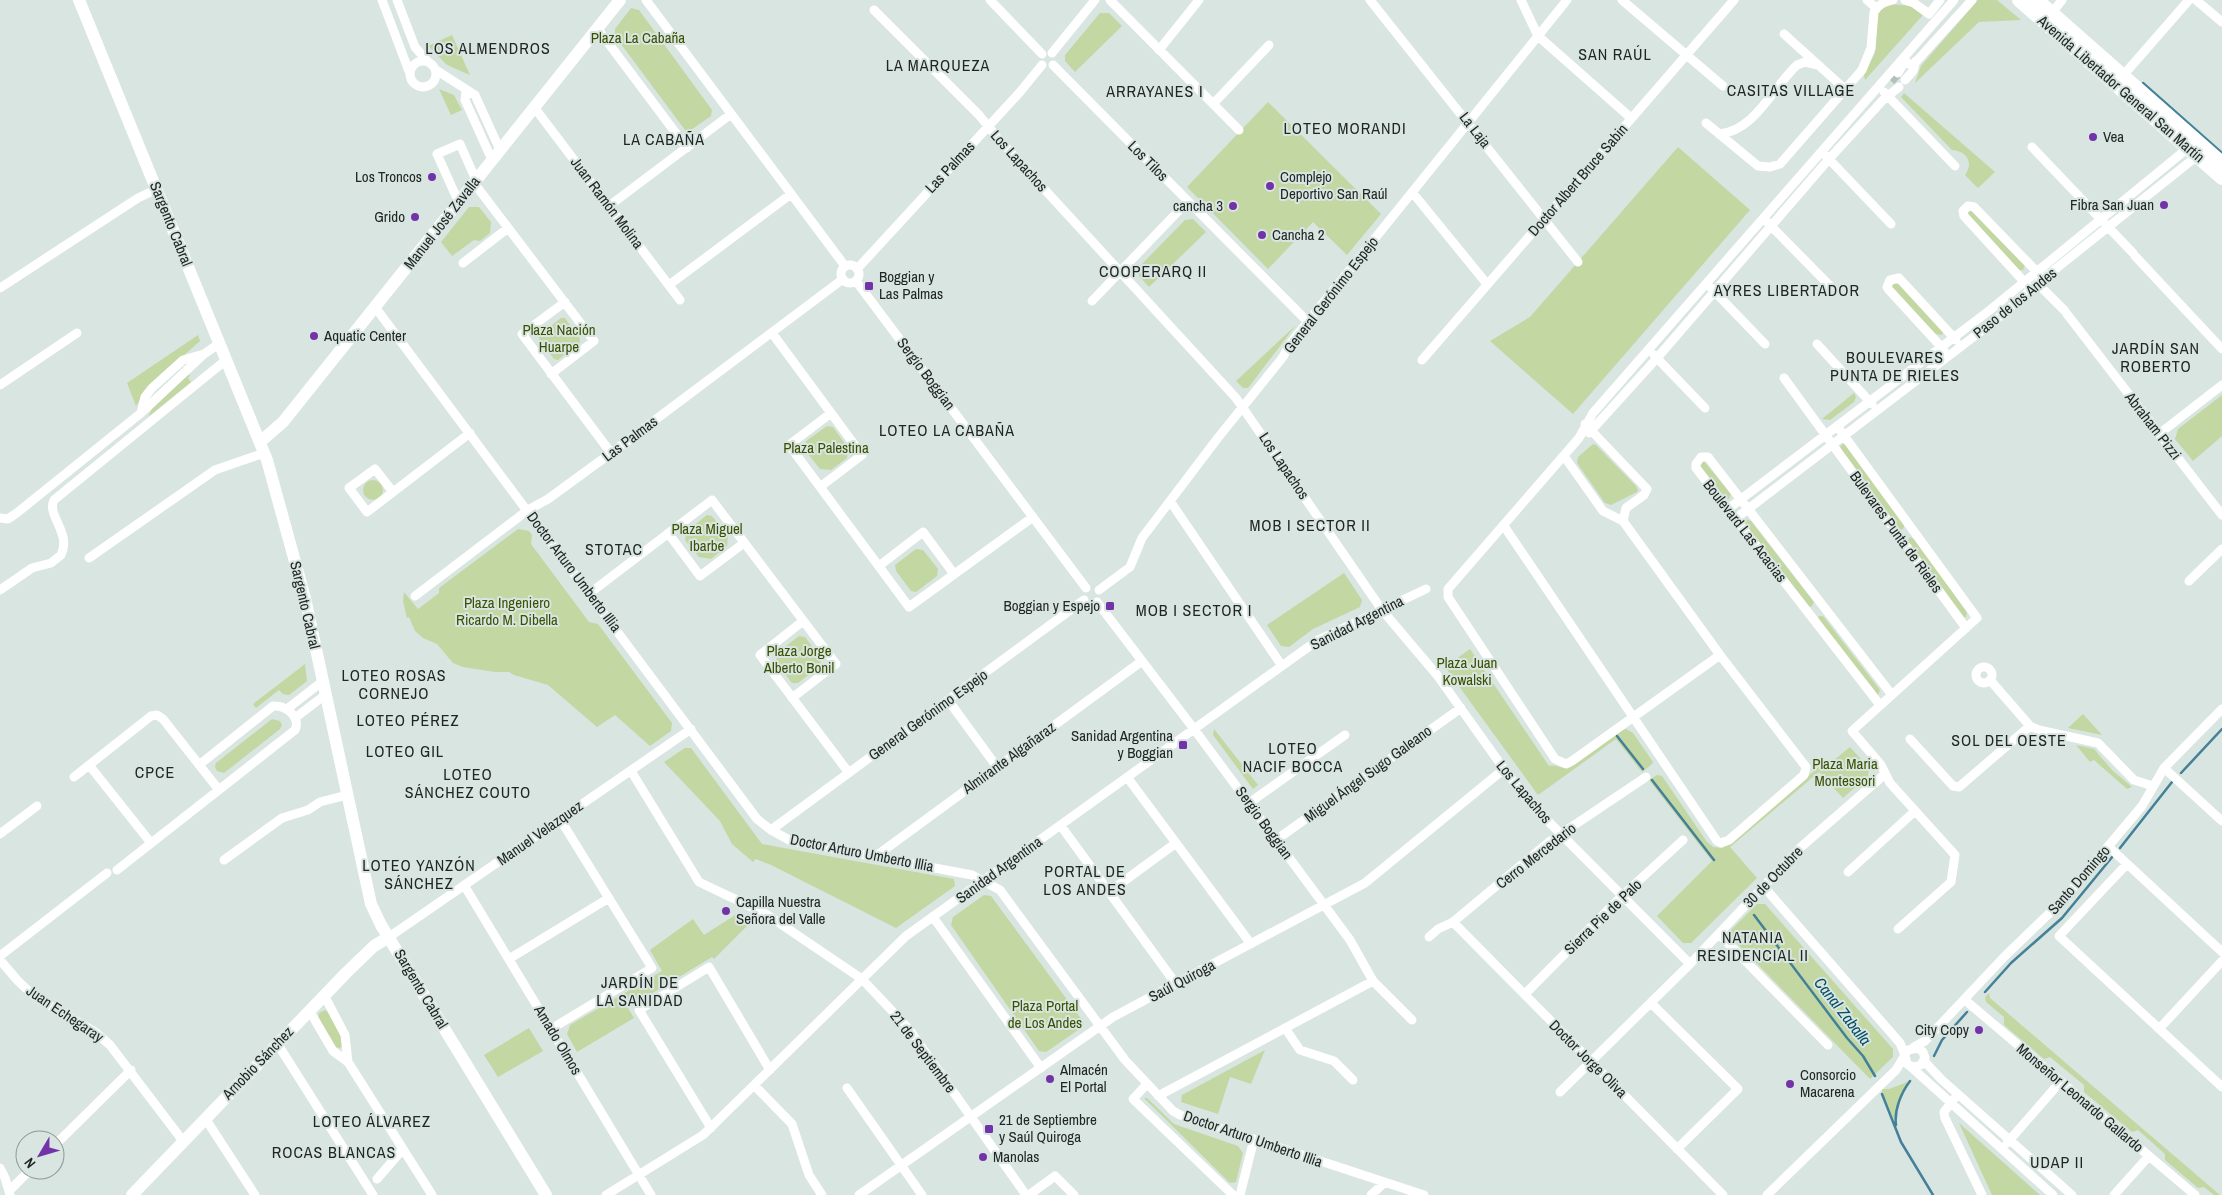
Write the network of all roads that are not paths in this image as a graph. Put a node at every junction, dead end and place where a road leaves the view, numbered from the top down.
1 (80, 0) edge
2 (382, 0) edge
3 (397, 0) edge
4 (620, 0) edge
5 (646, 0) edge
6 (990, 0) edge
7 (1095, 0) edge
8 (1110, 0) edge
9 (1199, 0) edge
10 (1370, 0) edge
11 (1522, 0) edge
12 (1567, 0) edge
13 (1622, 0) edge
14 (1734, 0) edge
15 (1868, 0) edge
16 (1893, 0) edge
17 (1905, 0) edge
18 (1940, 0) edge
19 (1954, 0) edge
20 (1972, 0) edge
21 (2019, 0) edge
22 (2037, 0) edge
23 (2062, 0) edge
24 (2189, 0) edge
25 (2196, 0) edge
26 (1876, 8) junction
27 (874, 10) dead end
28 (2052, 13) junction
29 (2222, 22) edge
30 (597, 28) junction
31 (1784, 34) dead end
32 (1538, 36) junction
33 (1269, 45) dead end
34 (1159, 50) junction
35 (1047, 54) junction
36 (1686, 55) junction
37 (1905, 58) junction
38 (1916, 61) junction
39 (428, 62) junction
40 (1042, 65) junction
41 (1053, 65) junction
42 (1818, 65) junction
43 (436, 70) junction
44 (410, 74) junction
45 (448, 79) junction
46 (2119, 80) junction
47 (434, 81) junction
48 (1723, 86) dead end
49 (1846, 90) junction
50 (1882, 90) junction
51 (466, 91) junction
52 (1213, 104) junction
53 (534, 107) junction
54 (732, 114) junction
55 (1631, 118) junction
56 (1469, 122) junction
57 (1706, 123) dead end
58 (988, 126) junction
59 (1239, 130) dead end
60 (1719, 134) junction
61 (2032, 147) dead end
62 (687, 148) junction
63 (1821, 151) junction
64 (2192, 152) junction
65 (496, 155) junction
66 (1829, 160) junction
67 (2222, 163) edge
68 (1954, 166) dead end
69 (2222, 178) edge
70 (475, 182) junction
71 (157, 189) junction
72 (1412, 192) junction
73 (791, 194) junction
74 (1188, 201) junction
75 (459, 203) junction
76 (609, 206) junction
77 (1763, 217) junction
78 (2101, 218) junction
79 (1544, 219) junction
80 (1891, 224) dead end
81 (1771, 226) junction
82 (2108, 226) junction
83 (508, 228) junction
84 (463, 262) dead end
85 (1578, 262) dead end
86 (845, 266) junction
87 (857, 268) junction
88 (1120, 272) junction
89 (2036, 272) junction
90 (843, 279) junction
91 (856, 281) junction
92 (2024, 281) junction
93 (1487, 284) junction
94 (1707, 284) junction
95 (2038, 284) junction
96 (669, 285) junction
97 (1830, 286) dead end
98 (0, 288) edge
99 (1714, 292) junction
100 (680, 300) dead end
101 (1092, 301) dead end
102 (564, 302) junction
103 (375, 307) junction
104 (1307, 322) junction
105 (77, 333) dead end
106 (772, 333) junction
107 (1953, 337) junction
108 (220, 343) junction
109 (1765, 344) dead end
110 (1817, 344) dead end
111 (1941, 346) junction
112 (1961, 346) junction
113 (2222, 349) edge
114 (1649, 350) junction
115 (1949, 355) junction
116 (1657, 358) junction
117 (226, 360) junction
118 (1422, 360) dead end
119 (551, 374) junction
120 (1784, 378) dead end
121 (2222, 385) edge
122 (0, 386) edge
123 (1870, 401) junction
124 (1243, 407) junction
125 (1705, 408) dead end
126 (1877, 410) junction
127 (831, 413) junction
128 (1585, 424) junction
129 (1837, 426) junction
130 (1592, 432) junction
131 (470, 433) junction
132 (2159, 434) junction
133 (1825, 435) junction
134 (1843, 435) junction
135 (1579, 438) junction
136 (1832, 444) junction
137 (262, 447) junction
138 (611, 453) junction
139 (1564, 456) junction
140 (820, 487) junction
141 (393, 492) junction
142 (1741, 500) junction
143 (1170, 501) junction
144 (1748, 509) junction
145 (528, 510) junction
146 (1728, 510) junction
147 (2222, 515) edge
148 (1032, 517) junction
149 (0, 518) edge
150 (1735, 519) junction
151 (1623, 521) junction
152 (1504, 526) junction
153 (1913, 530) junction
154 (668, 533) junction
155 (1902, 540) junction
156 (744, 543) junction
157 (2222, 548) edge
158 (89, 558) dead end
159 (879, 566) junction
160 (954, 574) junction
161 (2189, 581) dead end
162 (1086, 588) junction
163 (1426, 589) dead end
164 (0, 590) edge
165 (1099, 590) junction
166 (590, 593) junction
167 (415, 596) dead end
168 (1084, 600) junction
169 (1097, 602) junction
170 (1822, 605) junction
171 (1382, 610) junction
172 (1810, 615) junction
173 (803, 620) junction
174 (1966, 628) junction
175 (1720, 656) junction
176 (1142, 661) junction
177 (1282, 666) junction
178 (1990, 680) dead end
179 (323, 682) junction
180 (325, 695) junction
181 (1892, 695) junction
182 (792, 698) junction
183 (948, 700) junction
184 (1880, 705) junction
185 (1461, 708) junction
186 (287, 709) junction
187 (2222, 709) edge
188 (295, 718) junction
189 (1633, 718) junction
190 (2030, 726) junction
191 (691, 729) junction
192 (1194, 729) junction
193 (1345, 735) dead end
194 (1910, 739) dead end
195 (199, 764) junction
196 (89, 765) junction
197 (997, 767) junction
198 (2164, 768) junction
199 (1504, 770) junction
200 (630, 771) junction
201 (849, 773) junction
202 (1885, 774) junction
203 (74, 777) dead end
204 (1127, 777) junction
205 (1646, 777) dead end
206 (2153, 786) junction
207 (219, 790) junction
208 (347, 795) junction
209 (1249, 803) junction
210 (36, 806) dead end
211 (1915, 812) junction
212 (560, 819) junction
213 (2222, 820) edge
214 (1061, 826) junction
215 (771, 830) junction
216 (0, 834) edge
217 (1561, 835) junction
218 (1276, 840) junction
219 (1683, 840) dead end
220 (151, 843) junction
221 (1176, 844) junction
222 (2108, 847) junction
223 (876, 856) junction
224 (224, 860) dead end
225 (2127, 864) junction
226 (117, 870) dead end
227 (1848, 872) dead end
228 (107, 873) dead end
229 (985, 880) junction
230 (464, 885) junction
231 (1764, 887) junction
232 (1109, 892) junction
233 (1622, 896) junction
234 (609, 898) junction
235 (1324, 905) junction
236 (934, 917) junction
237 (1454, 922) junction
238 (1898, 929) dead end
239 (1719, 934) junction
240 (1429, 936) dead end
241 (388, 937) junction
242 (1250, 944) junction
243 (2222, 952) edge
244 (0, 958) edge
245 (508, 959) junction
246 (2222, 961) edge
247 (1690, 964) junction
248 (862, 979) junction
249 (1372, 982) junction
250 (1176, 984) junction
251 (1525, 994) junction
252 (324, 995) junction
253 (1965, 1000) junction
254 (1651, 1002) junction
255 (309, 1010) junction
256 (1412, 1020) dead end
257 (1100, 1027) junction
258 (551, 1028) junction
259 (1285, 1028) junction
260 (2159, 1029) junction
261 (1925, 1041) junction
262 (277, 1044) junction
263 (1828, 1044) dead end
264 (347, 1047) junction
265 (1909, 1052) junction
266 (336, 1054) junction
267 (1924, 1058) junction
268 (348, 1062) junction
269 (1591, 1062) junction
270 (1910, 1066) junction
271 (1041, 1068) junction
272 (130, 1070) junction
273 (770, 1070) junction
274 (1896, 1070) junction
275 (1353, 1080) dead end
276 (2061, 1081) junction
277 (1147, 1084) junction
278 (754, 1085) junction
279 (2222, 1087) edge
280 (847, 1088) dead end
281 (1560, 1092) dead end
282 (1958, 1094) junction
283 (1158, 1096) junction
284 (1951, 1103) junction
285 (971, 1117) junction
286 (205, 1118) junction
287 (711, 1128) junction
288 (65, 1135) edge
289 (1254, 1139) junction
290 (2010, 1140) junction
291 (183, 1141) junction
292 (403, 1149) junction
293 (1677, 1149) junction
294 (2002, 1149) junction
295 (2149, 1156) junction
296 (901, 1166) junction
297 (0, 1168) edge
298 (639, 1175) junction
299 (377, 1179) dead end
300 (18, 1180) edge
301 (1384, 1183) junction
302 (7, 1190) edge
303 (132, 1195) edge
304 (255, 1195) edge
305 (373, 1195) edge
306 (432, 1195) edge
307 (546, 1195) edge
308 (606, 1195) edge
309 (652, 1195) edge
310 (822, 1195) edge
311 (859, 1195) edge
312 (922, 1195) edge
313 (1027, 1195) edge
314 (1074, 1195) edge
315 (1233, 1195) edge
316 (1240, 1195) edge
317 (1371, 1195) edge
318 (1424, 1195) edge
319 (1722, 1195) edge
320 (1767, 1195) edge
321 (1982, 1195) edge
322 (2053, 1195) edge
323 (2072, 1195) edge
324 (2114, 1195) edge
325 (2195, 1195) edge

1 - 71 main road, Sargento Cabral
2 - 44 street
3 - 39 street
4 - 30 main road, Manuel José Zavalla
5 - 54 street
6 - 35 street
7 - 35 street
8 - 34 street
9 - 34 street
10 - 56 street, La Laja
11 - 32 street
12 - 32 street, General Gerónimo Espejo
13 - 36 street
14 - 36 street, Doctor Albert Bruce Sabin
15 - 26 street
16 - 26 street
17 - 18 street
19 - 37 street
20 - 38 street
21 - 46 main road, Avenida Libertador General San Martín
22 - 28 main road, Avenida Libertador General San Martín
23 - 28 street
24 - 46 street
25 - 29 street
26 - 49 street
27 - 58 street, Los Lapachos
28 - 46 main road, Avenida Libertador General San Martín
30 - 53 main road, Manuel José Zavalla
30 - 62 street
31 - 42 street
32 - 55 street
32 - 56 street, General Gerónimo Espejo
33 - 52 street
34 - 52 street
35 - 40 street
35 - 41 street
36 - 48 street
36 - 55 street, Doctor Albert Bruce Sabin
37 - 38 street
37 - 50 street
37 - 50 street
38 - 50 street
39 - 43 street
39 - 44 street
40 - 41 street
40 - 58 street, Las Palmas
41 - 74 street, Los Tilos
42 - 49 street
42 - 60 street
43 - 45 street
43 - 47 street
44 - 47 street
45 - 47 street
45 - 51 street
46 - 64 main road, Avenida Libertador General San Martín
46 - 67 main road, Avenida Libertador General San Martín
49 - 60 street
50 - 63 street
50 - 66 street
50 - 68 street
51 - 65 street
51 - 65 street
52 - 59 street
53 - 65 main road, Manuel José Zavalla
53 - 76 street, Juan Ramón Molina
54 - 62 street
54 - 73 street
55 - 79 street, Doctor Albert Bruce Sabin
56 - 72 street, General Gerónimo Espejo
56 - 79 street, La Laja
57 - 60 street
58 - 87 street, Las Palmas
58 - 88 street, Los Lapachos
61 - 78 street
62 - 76 street
63 - 66 street
63 - 77 street
64 - 69 main road, Avenida Libertador General San Martín
64 - 78 street, Paso de los Andes
64 - 82 street, Paso de los Andes
65 - 70 main road, Manuel José Zavalla
66 - 80 street
66 - 81 street
70 - 75 main road, Manuel José Zavalla
70 - 75 street
70 - 83 street
71 - 98 street
71 - 108 main road, Sargento Cabral
72 - 93 street
72 - 104 street, General Gerónimo Espejo
73 - 86 street
73 - 96 street
74 - 88 street
74 - 104 street, Los Tilos
75 - 103 main road, Manuel José Zavalla
76 - 96 street, Juan Ramón Molina
77 - 81 street
77 - 94 street
78 - 82 street
78 - 89 street, Paso de los Andes
79 - 85 street, La Laja
79 - 93 street, Doctor Albert Bruce Sabin
81 - 97 street
81 - 99 street
82 - 95 street, Paso de los Andes
82 - 113 street
83 - 84 street
83 - 102 street
86 - 87 street
86 - 90 street
87 - 91 street
88 - 101 street
88 - 124 street, Los Lapachos
89 - 92 street, Paso de los Andes
89 - 92 street, Abraham Pizzi
89 - 95 street, Abraham Pizzi
90 - 91 street
90 - 106 street, Las Palmas
91 - 148 street, Sergio Boggian
92 - 95 street, Abraham Pizzi
92 - 107 street, Paso de los Andes
93 - 118 street, Doctor Albert Bruce Sabin
94 - 99 street
94 - 114 street
95 - 112 street, Paso de los Andes
95 - 132 street, Abraham Pizzi
96 - 100 street, Juan Ramón Molina
99 - 109 street
99 - 116 street
102 - 119 street
102 - 119 street
103 - 131 street, Doctor Arturo Umberto Illia
103 - 137 main road, Manuel José Zavalla
104 - 124 street, General Gerónimo Espejo
105 - 122 street
106 - 127 street
106 - 138 street, Las Palmas
107 - 111 street, Paso de los Andes
107 - 111 street
107 - 112 street
108 - 117 main road, Sargento Cabral
108 - 149 street
110 - 123 street
111 - 115 street
111 - 123 street, Paso de los Andes
112 - 115 street, Paso de los Andes
114 - 116 street
114 - 128 street
115 - 126 street, Paso de los Andes
116 - 125 street
116 - 130 street
117 - 137 main road, Sargento Cabral
117 - 164 street
119 - 138 street
120 - 133 street, Bulevares Punta de Rieles
121 - 132 street
123 - 126 street
123 - 129 street, Paso de los Andes
124 - 143 street, General Gerónimo Espejo
124 - 171 street, Los Lapachos
126 - 134 street, Paso de los Andes
127 - 140 street
127 - 140 street
128 - 130 street
128 - 135 street
129 - 133 street, Paso de los Andes
129 - 134 street, Bulevares Punta de Rieles
130 - 135 street
130 - 151 street
131 - 141 street
131 - 145 street, Doctor Arturo Umberto Illia
132 - 147 street, Abraham Pizzi
133 - 136 street, Bulevares Punta de Rieles
133 - 142 street, Paso de los Andes
134 - 136 street, Paso de los Andes
134 - 153 street, Bulevares Punta de Rieles
135 - 139 street
136 - 144 street, Paso de los Andes
136 - 155 street, Bulevares Punta de Rieles
137 - 158 street
137 - 179 main road, Sargento Cabral
138 - 145 street, Las Palmas
139 - 151 street
139 - 152 street
140 - 159 street
141 - 141 street
142 - 144 street, Boulevard Las Acacias
142 - 146 street, Paso de los Andes
142 - 146 street, Boulevard Las Acacias
143 - 165 street, General Gerónimo Espejo
143 - 177 street
144 - 150 street, Paso de los Andes
144 - 170 street, Boulevard Las Acacias
145 - 166 street, Doctor Arturo Umberto Illia
145 - 167 street, Las Palmas
146 - 150 street, Boulevard Las Acacias
148 - 160 street
148 - 162 street, Sergio Boggian
150 - 172 street, Boulevard Las Acacias
151 - 175 street
152 - 189 street
152 - 189 street
153 - 155 street
153 - 174 street, Bulevares Punta de Rieles
154 - 156 street
154 - 156 street
154 - 166 street
155 - 174 street, Bulevares Punta de Rieles
156 - 173 street
157 - 161 street
159 - 160 street
159 - 160 street
162 - 165 street
162 - 168 street
163 - 171 street, Sanidad Argentina
165 - 169 street
166 - 191 street, Doctor Arturo Umberto Illia
168 - 169 street
168 - 183 street, General Gerónimo Espejo
169 - 176 street, Sergio Boggian
170 - 172 street
170 - 181 street, Boulevard Las Acacias
171 - 177 street, Sanidad Argentina
171 - 185 street, Los Lapachos
172 - 184 street, Boulevard Las Acacias
173 - 182 street
173 - 182 street
174 - 181 street
175 - 189 street
175 - 189 street
176 - 192 street, Sergio Boggian
176 - 197 street, Almirante Algañaraz
177 - 192 street, Sanidad Argentina
178 - 190 street
179 - 180 main road, Sargento Cabral
179 - 186 street
180 - 188 street
180 - 208 main road, Sargento Cabral
181 - 184 street
182 - 201 street
183 - 197 street
183 - 201 street, General Gerónimo Espejo
184 - 202 street
185 - 199 street, Los Lapachos
185 - 218 street, Miguel Ángel Sugo Galeano
186 - 188 street
186 - 195 street
187 - 198 street, Santo Domingo
188 - 207 street
190 - 194 street
190 - 206 street
191 - 200 street, Manuel Velazquez
191 - 215 street, Doctor Arturo Umberto Illia
192 - 204 street, Sanidad Argentina
192 - 209 street, Sergio Boggian
193 - 209 street
195 - 196 street
195 - 207 street
196 - 203 street
196 - 220 street
197 - 223 street, Almirante Algañaraz
198 - 206 street, Santo Domingo
198 - 213 street
199 - 217 street, Los Lapachos
199 - 235 street, Saúl Quiroga
200 - 212 street, Manuel Velazquez
200 - 248 street, 21 de Septiembre
201 - 215 street, General Gerónimo Espejo
202 - 211 street
202 - 231 street, 30 de Octubre
204 - 214 street, Sanidad Argentina
204 - 221 street
205 - 217 street, Cerro Mercedario
206 - 222 street, Santo Domingo
207 - 220 street
208 - 224 street
208 - 241 main road, Sargento Cabral
209 - 218 street, Sergio Boggian
210 - 216 street
211 - 227 street
211 - 238 street
212 - 230 street, Manuel Velazquez
212 - 234 street
214 - 229 street, Sanidad Argentina
214 - 232 street
215 - 223 street, Doctor Arturo Umberto Illia
217 - 233 street, Los Lapachos
217 - 237 street, Cerro Mercedario
218 - 235 street, Sergio Boggian
219 - 233 street, Sierra Pie de Palo
220 - 226 street
221 - 232 street
221 - 242 street
222 - 225 street
222 - 253 street, Santo Domingo
223 - 229 street, Doctor Arturo Umberto Illia
225 - 243 street
225 - 260 street
228 - 244 street
229 - 236 street, Sanidad Argentina
229 - 257 street, Doctor Arturo Umberto Illia
230 - 241 street, Manuel Velazquez
230 - 245 street, Amado Olmos
231 - 239 street, 30 de Octubre
231 - 265 street
232 - 250 street
233 - 247 street, Los Lapachos
233 - 251 street, Sierra Pie de Palo
234 - 245 street
234 - 258 street
235 - 242 street, Saúl Quiroga
235 - 249 street, Sergio Boggian
236 - 248 street, Sanidad Argentina
236 - 271 street
237 - 240 street, Cerro Mercedario
237 - 251 street, Doctor Jorge Oliva
239 - 247 street, 30 de Octubre
239 - 263 street
241 - 252 main road, Arnobio Sánchez
241 - 307 main road, Sargento Cabral
242 - 250 street, Saúl Quiroga
244 - 272 street, Juan Echegaray
245 - 258 street, Amado Olmos
246 - 260 street
247 - 254 street, 30 de Octubre
248 - 273 street, Sanidad Argentina
248 - 285 street, 21 de Septiembre
249 - 256 street, Sergio Boggian
249 - 259 street
250 - 257 street, Saúl Quiroga
251 - 269 street, Doctor Jorge Oliva
252 - 255 main road, Arnobio Sánchez
252 - 264 street
253 - 261 street, Santo Domingo
253 - 276 street, Monseñor Leonardo Gallardo
254 - 269 street, 30 de Octubre
254 - 293 street
255 - 262 main road, Arnobio Sánchez
255 - 266 street
257 - 271 street, Saúl Quiroga
257 - 277 street, Doctor Arturo Umberto Illia
258 - 298 street, Amado Olmos
259 - 275 street
259 - 283 street
260 - 279 street
261 - 265 street, Santo Domingo
261 - 267 street
262 - 286 main road, Arnobio Sánchez
262 - 305 street
264 - 266 street
264 - 268 street
265 - 267 street
265 - 270 street
265 - 274 street, Santo Domingo
266 - 268 street
267 - 270 street, Santo Domingo
267 - 282 street
268 - 292 street
269 - 281 street, 30 de Octubre
269 - 293 street, Doctor Jorge Oliva
270 - 274 street, Santo Domingo
270 - 284 street
271 - 285 street, Saúl Quiroga
272 - 288 street
272 - 291 street, Juan Echegaray
273 - 278 street, Sanidad Argentina
273 - 287 street
274 - 320 street, Santo Domingo
276 - 290 street
276 - 295 street, Monseñor Leonardo Gallardo
277 - 283 street, Doctor Arturo Umberto Illia
277 - 315 street
278 - 287 street, Sanidad Argentina
278 - 310 street
280 - 296 street
282 - 284 street
282 - 290 street
283 - 289 street, Doctor Arturo Umberto Illia
284 - 294 street
284 - 321 street
285 - 296 street, Saúl Quiroga
285 - 313 street, 21 de Septiembre
286 - 291 main road, Arnobio Sánchez
286 - 304 street
287 - 298 street, Sanidad Argentina
289 - 301 street, Doctor Arturo Umberto Illia
289 - 316 street
290 - 294 street
290 - 323 street
291 - 303 main road, Arnobio Sánchez
292 - 299 street
292 - 306 street
293 - 319 street, Doctor Jorge Oliva
294 - 322 street
295 - 324 street
295 - 325 street, Monseñor Leonardo Gallardo
296 - 311 street, Saúl Quiroga
296 - 312 street
297 - 302 street
298 - 308 street, Sanidad Argentina
298 - 309 street, Amado Olmos
300 - 302 street
301 - 317 street
301 - 318 street, Doctor Arturo Umberto Illia
313 - 314 street

